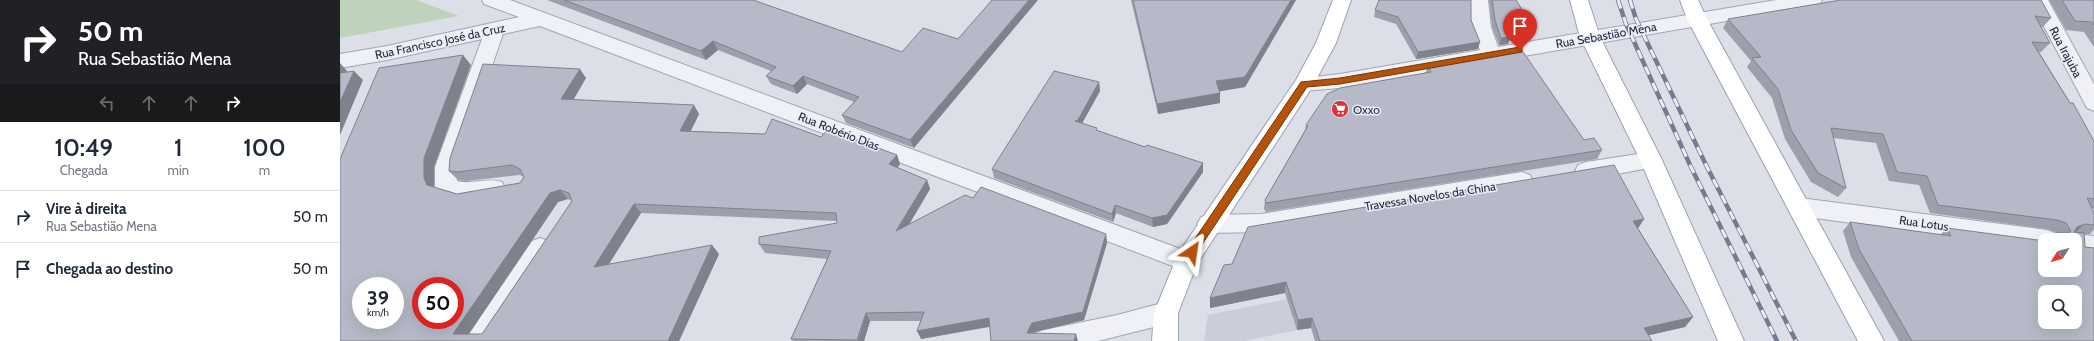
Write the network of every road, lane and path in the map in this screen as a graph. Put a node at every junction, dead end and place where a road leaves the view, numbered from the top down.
1 (491, 0) edge
2 (1342, 0) edge
3 (1479, 0) edge
4 (1579, 0) edge
5 (1813, 0) edge
6 (2038, 0) edge
7 (1693, 10) edge
8 (540, 19) junction
9 (494, 29) junction
10 (1590, 38) junction
11 (387, 53) junction
12 (1491, 54) junction
13 (340, 61) edge
14 (378, 74) edge
15 (1304, 84) junction
16 (2094, 103) edge
17 (1651, 160) junction
18 (1565, 174) edge
19 (1542, 178) edge
20 (513, 186) edge
21 (1800, 207) junction
22 (1209, 224) junction
23 (553, 228) edge
24 (2038, 239) edge
25 (2082, 245) edge
26 (2094, 246) edge
27 (1186, 261) junction
28 (1166, 313) junction
29 (477, 341) edge
30 (1044, 341) edge
31 (1164, 341) edge
32 (1731, 341) edge
33 (1871, 341) edge

1 - 8 street, Rua Robério Dias
2 - 15 main road
3 - 12 street
4 - 10 main road
5 - 7 street, Rua Sebastião Mena
6 - 16 street, Rua Irajuba
7 - 10 street, Rua Sebastião Mena
7 - 21 main road
8 - 9 street, Rua Francisco José da Cruz
8 - 27 street, Rua Robério Dias
9 - 11 street, Rua Francisco José da Cruz
9 - 20 street
10 - 12 street, Rua Sebastião Mena
10 - 17 main road
11 - 13 street, Rua Francisco José da Cruz
11 - 14 street
12 - 15 street, Rua Sebastião Mena
15 - 22 main road
17 - 18 street
17 - 32 main road
19 - 22 street, Travessa Novelos da China
21 - 24 street, Rua Lotus
21 - 33 main road
22 - 27 main road
23 - 29 street
25 - 26 street
27 - 28 main road
28 - 30 street
28 - 31 main road

